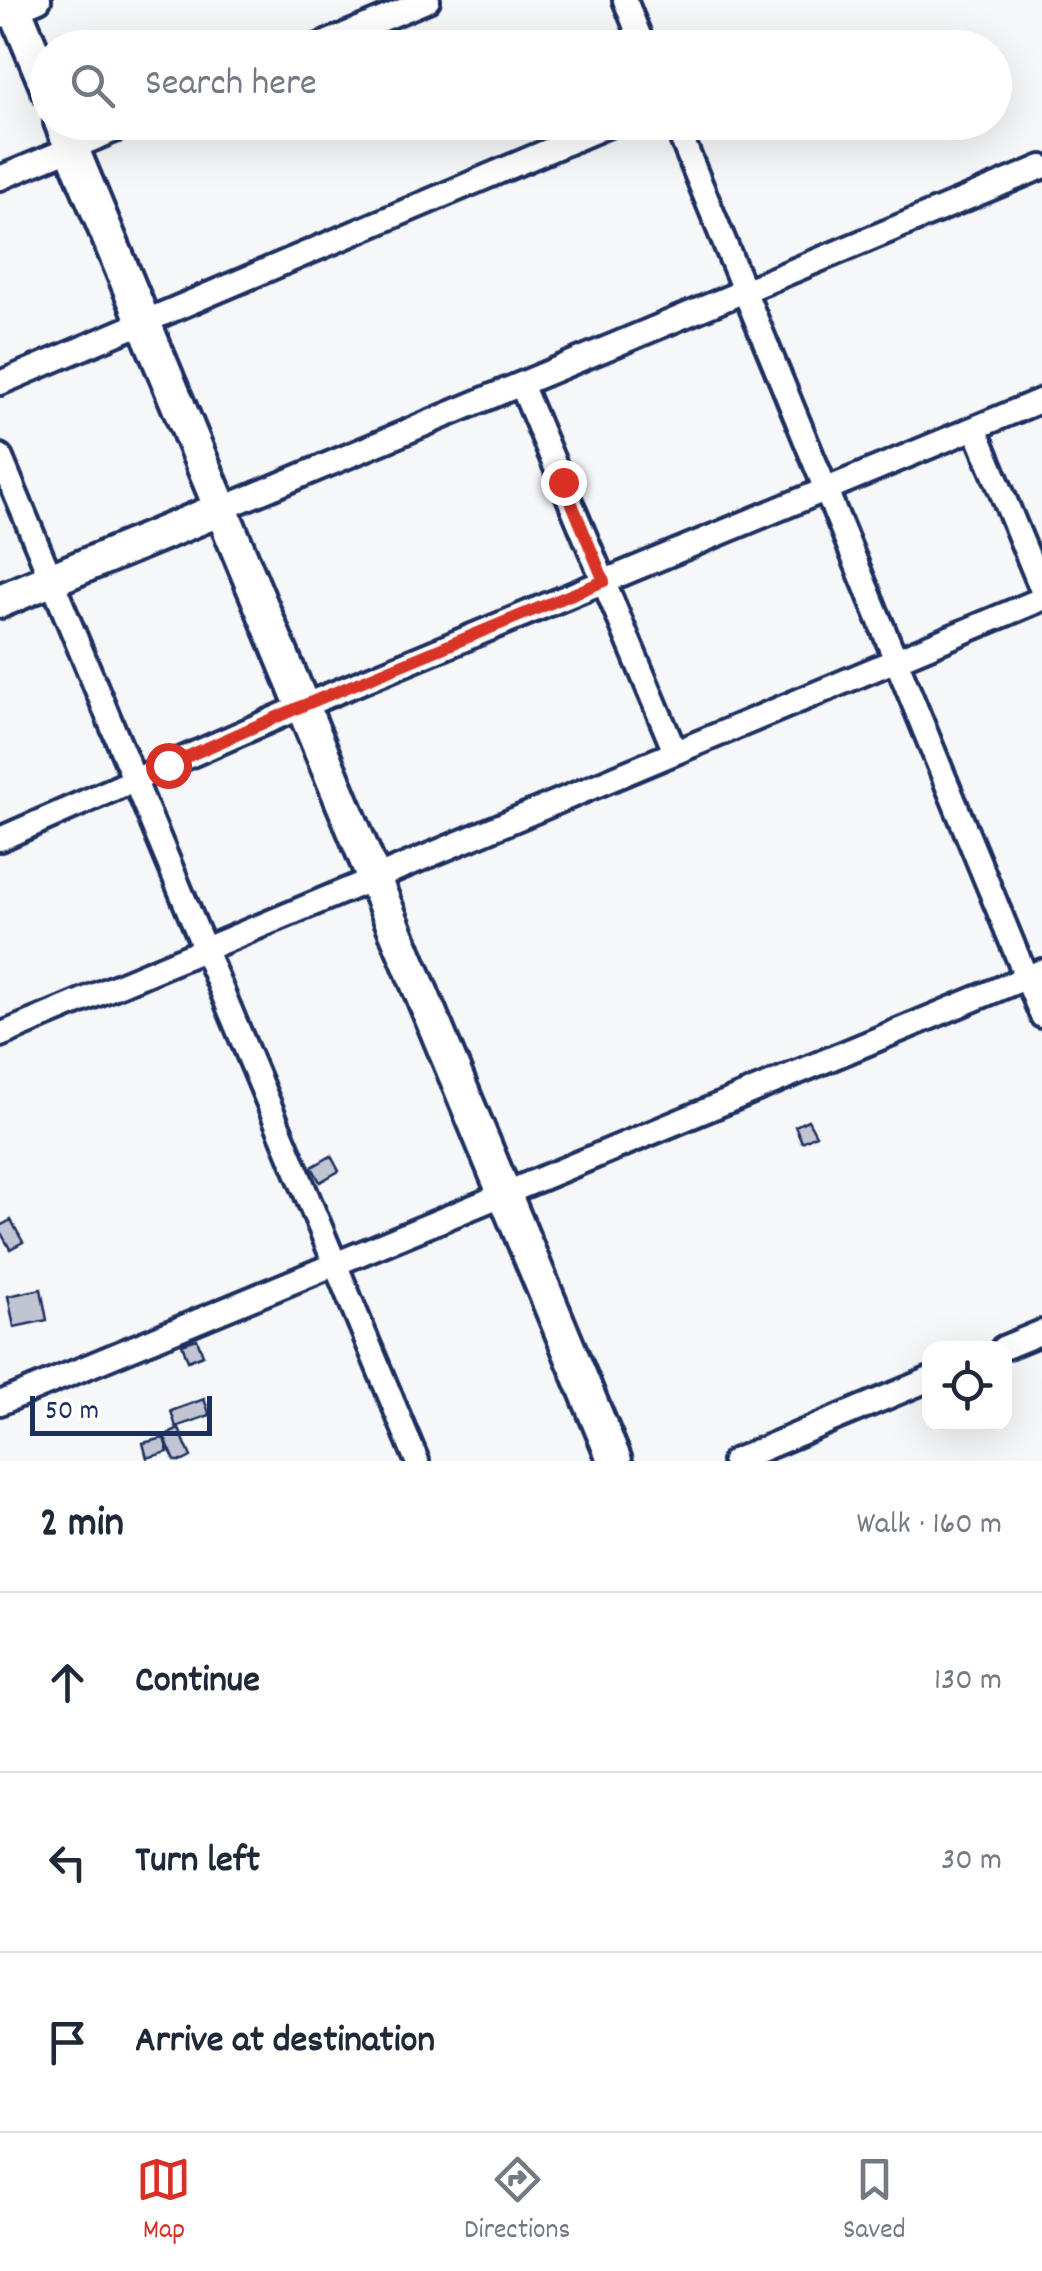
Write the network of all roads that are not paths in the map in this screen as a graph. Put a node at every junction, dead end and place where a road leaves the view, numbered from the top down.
1 (428, 0) edge
2 (624, 0) edge
3 (16, 6) edge
4 (357, 30) edge
5 (636, 30) edge
6 (30, 42) edge
7 (59, 140) edge
8 (69, 140) edge
9 (574, 140) edge
10 (682, 140) edge
11 (1042, 168) edge
12 (0, 178) edge
13 (744, 291) junction
14 (144, 322) junction
15 (0, 383) edge
16 (522, 384) junction
17 (1042, 400) edge
18 (975, 428) junction
19 (0, 456) edge
20 (826, 490) junction
21 (221, 508) junction
22 (50, 580) junction
23 (604, 581) junction
24 (1042, 590) edge
25 (1042, 599) edge
26 (0, 600) edge
27 (896, 660) junction
28 (302, 706) junction
29 (675, 752) junction
30 (135, 780) junction
31 (0, 839) edge
32 (374, 878) junction
33 (204, 950) junction
34 (1034, 974) edge
35 (1042, 1016) edge
36 (0, 1035) edge
37 (504, 1194) junction
38 (336, 1265) junction
39 (1042, 1332) edge
40 (1012, 1344) edge
41 (922, 1382) edge
42 (0, 1403) edge
43 (417, 1461) edge
44 (615, 1461) edge
45 (734, 1461) edge

1 - 4 street
2 - 5 street
3 - 6 street
7 - 12 street
8 - 14 street
9 - 14 street
10 - 13 street
11 - 13 street
13 - 16 street
13 - 20 street
14 - 15 street
14 - 21 street
16 - 21 street
16 - 23 street
17 - 18 street
18 - 20 street
18 - 24 street
19 - 22 street
20 - 23 street
20 - 27 street
21 - 22 street
21 - 28 street
22 - 26 street
22 - 30 street
23 - 28 street
23 - 29 street
25 - 27 street
27 - 29 street
27 - 34 street
28 - 30 street
28 - 32 street
29 - 32 street
30 - 31 street
30 - 33 street
32 - 33 street
32 - 37 street
33 - 36 street
33 - 38 street
34 - 35 street
34 - 37 street
37 - 38 street
37 - 44 street
38 - 42 street
38 - 43 street
39 - 40 street
41 - 45 street

